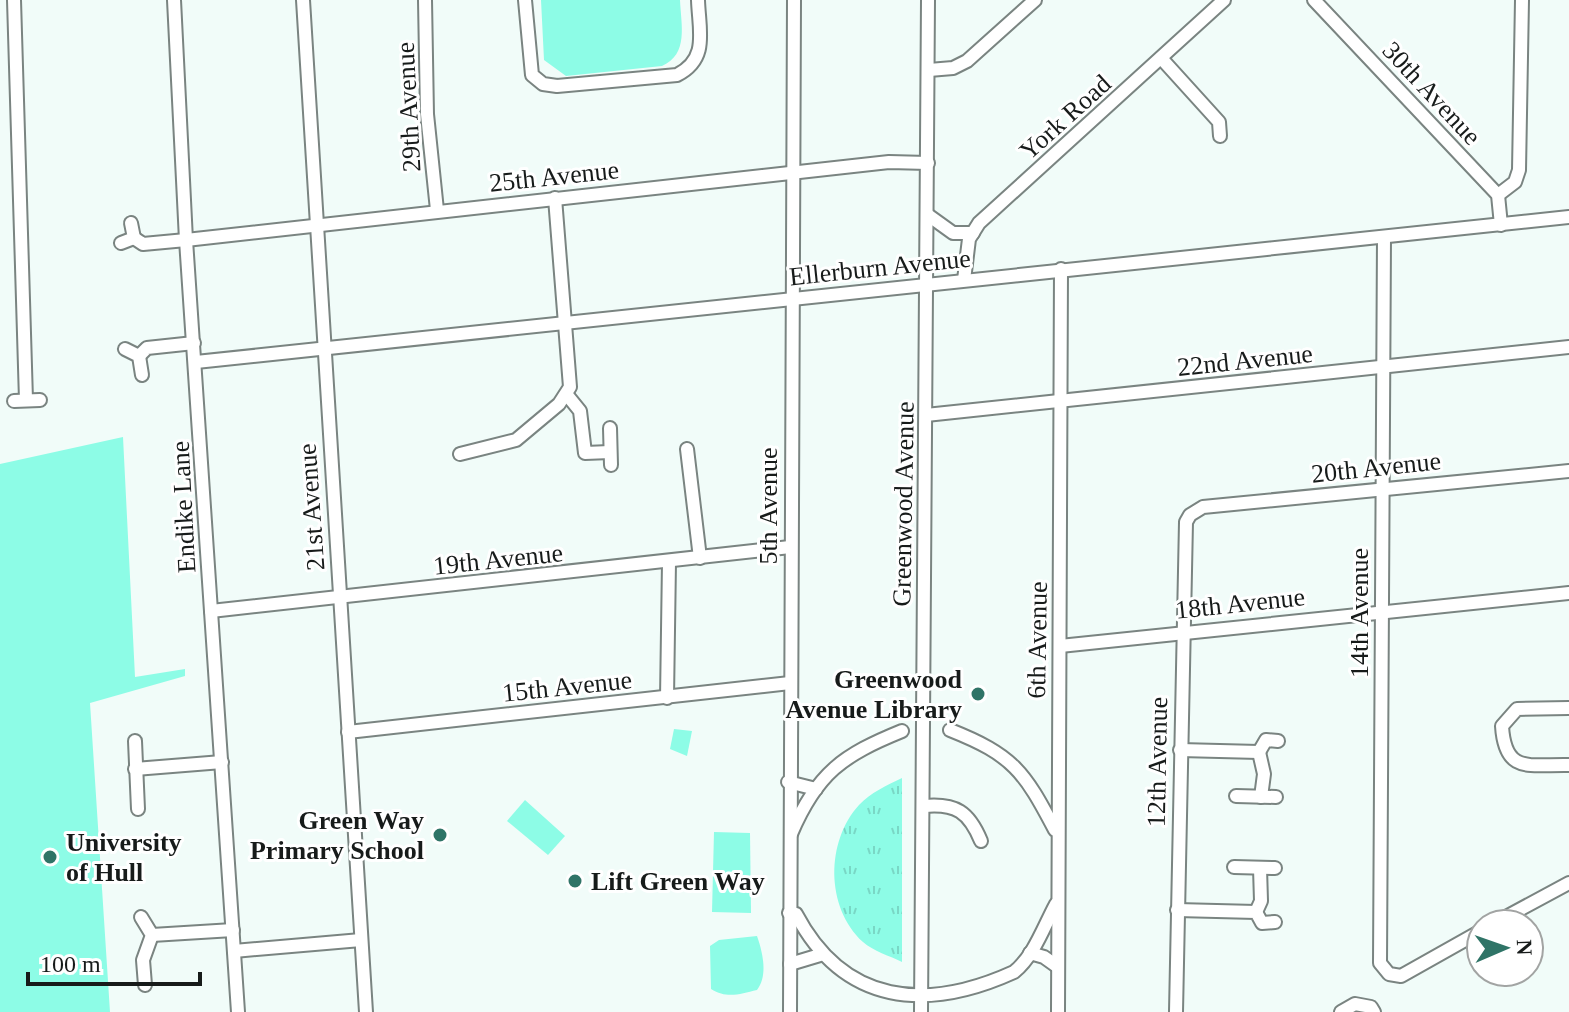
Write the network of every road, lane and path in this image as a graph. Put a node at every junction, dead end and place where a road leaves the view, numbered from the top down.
1 (14, 0) edge
2 (174, 0) edge
3 (303, 0) edge
4 (425, 0) edge
5 (525, 0) edge
6 (698, 0) edge
7 (794, 0) edge
8 (928, 0) edge
9 (1035, 0) edge
10 (1224, 0) edge
11 (1314, 0) edge
12 (1522, 0) edge
13 (1161, 58) junction
14 (929, 70) junction
15 (1220, 136) dead end
16 (928, 163) junction
17 (794, 174) junction
18 (1498, 195) junction
19 (555, 198) junction
20 (437, 210) junction
21 (928, 215) junction
22 (1569, 217) edge
23 (131, 223) dead end
24 (315, 223) junction
25 (1501, 225) junction
26 (973, 233) junction
27 (134, 238) junction
28 (1384, 238) junction
29 (186, 240) junction
30 (121, 243) dead end
31 (1061, 269) junction
32 (964, 280) junction
33 (927, 284) junction
34 (791, 298) junction
35 (565, 323) junction
36 (194, 343) junction
37 (1569, 347) edge
38 (125, 349) dead end
39 (323, 349) junction
40 (139, 356) junction
41 (196, 362) junction
42 (1382, 368) junction
43 (142, 375) dead end
44 (567, 395) junction
45 (27, 400) dead end
46 (1059, 400) junction
47 (926, 415) junction
48 (610, 428) dead end
49 (687, 449) dead end
50 (610, 452) junction
51 (460, 454) dead end
52 (611, 465) dead end
53 (1569, 471) edge
54 (1382, 488) junction
55 (1190, 515) joint
56 (790, 547) junction
57 (700, 558) junction
58 (669, 562) junction
59 (1569, 593) edge
60 (339, 598) junction
61 (211, 611) junction
62 (1381, 611) junction
63 (1182, 631) junction
64 (1060, 646) junction
65 (790, 683) junction
66 (667, 698) junction
67 (1569, 708) edge
68 (950, 730) dead end
69 (902, 731) dead end
70 (348, 732) junction
71 (135, 741) dead end
72 (1278, 741) dead end
73 (1180, 750) junction
74 (1259, 752) junction
75 (222, 762) junction
76 (1569, 765) edge
77 (135, 769) junction
78 (1057, 774) junction
79 (788, 782) junction
80 (1032, 786) junction
81 (816, 789) junction
82 (1236, 796) dead end
83 (1261, 797) junction
84 (1276, 797) dead end
85 (924, 806) junction
86 (138, 809) dead end
87 (1057, 832) junction
88 (788, 840) junction
89 (981, 841) dead end
90 (1234, 867) dead end
91 (1260, 868) junction
92 (1275, 868) dead end
93 (1569, 883) edge
94 (1057, 901) junction
95 (1523, 908) edge
96 (1177, 910) junction
97 (1256, 912) junction
98 (789, 913) junction
99 (141, 917) dead end
100 (1275, 922) dead end
101 (233, 930) junction
102 (152, 935) junction
103 (361, 940) junction
104 (1465, 940) edge
105 (234, 951) junction
106 (1030, 953) junction
107 (820, 955) junction
108 (790, 964) junction
109 (1058, 967) junction
110 (145, 985) dead end
111 (1373, 1010) edge
112 (921, 1011) edge
113 (238, 1012) edge
114 (366, 1012) edge
115 (790, 1012) edge
116 (1058, 1012) edge
117 (1176, 1012) edge
118 (1341, 1012) edge

1 - 45 street
2 - 29 street, Endike Lane
3 - 24 street, 21st Avenue
4 - 20 street, 29th Avenue
5 - 6 street
7 - 17 street, 5th Avenue
8 - 14 street, Greenwood Avenue
9 - 14 street
10 - 13 street, York Road
11 - 18 street, 30th Avenue
12 - 18 street
13 - 15 street
13 - 26 street, York Road
14 - 16 street, Greenwood Avenue
16 - 17 street, 25th Avenue
16 - 21 street, Greenwood Avenue
17 - 19 street, 25th Avenue
17 - 34 street, 5th Avenue
18 - 25 street
19 - 20 street, 25th Avenue
19 - 35 street
20 - 24 street, 25th Avenue
21 - 26 street
21 - 33 street, Greenwood Avenue
22 - 25 street, Ellerburn Avenue
23 - 27 street
24 - 29 street, 25th Avenue
24 - 39 street, 21st Avenue
25 - 28 street, Ellerburn Avenue
26 - 32 street
27 - 29 street, 25th Avenue
27 - 30 street
28 - 31 street, Ellerburn Avenue
28 - 42 street, 14th Avenue
29 - 36 street, Endike Lane
31 - 32 street, Ellerburn Avenue
31 - 46 street, 6th Avenue
32 - 33 street, Ellerburn Avenue
33 - 34 street, Ellerburn Avenue
33 - 47 street, Greenwood Avenue
34 - 35 street, Ellerburn Avenue
34 - 56 street, 5th Avenue
35 - 39 street, Ellerburn Avenue
35 - 44 street
36 - 40 street
36 - 41 street, Endike Lane
37 - 42 street, 22nd Avenue
38 - 40 street
39 - 41 street, Ellerburn Avenue
39 - 60 street, 21st Avenue
40 - 43 street
41 - 61 street, Endike Lane
42 - 46 street, 22nd Avenue
42 - 54 street, 14th Avenue
44 - 50 street
44 - 51 street
46 - 47 street, 22nd Avenue
46 - 64 street, 6th Avenue
47 - 85 street, Greenwood Avenue
48 - 50 street
49 - 57 street
50 - 52 street
53 - 54 street, 20th Avenue
54 - 55 street, 20th Avenue
54 - 62 street, 14th Avenue
55 - 63 street, 12th Avenue
56 - 57 street, 19th Avenue
56 - 65 street, 5th Avenue
57 - 58 street, 19th Avenue
58 - 60 street, 19th Avenue
58 - 66 street
59 - 62 street, 18th Avenue
60 - 61 street, 19th Avenue
60 - 70 street, 21st Avenue
61 - 75 street, Endike Lane
62 - 63 street, 18th Avenue
62 - 104 street, 14th Avenue
63 - 64 street, 18th Avenue
63 - 73 street, 12th Avenue
64 - 78 street, 6th Avenue
65 - 66 street, 15th Avenue
65 - 79 street, 5th Avenue
66 - 70 street, 15th Avenue
67 - 76 street
68 - 80 street
69 - 81 street
70 - 103 street, 21st Avenue
71 - 77 street
72 - 74 street
73 - 74 street
73 - 96 street, 12th Avenue
74 - 83 street
75 - 77 street
75 - 101 street, Endike Lane
77 - 86 street
78 - 80 street
78 - 87 street, 6th Avenue
79 - 81 street
79 - 88 street, 5th Avenue
80 - 87 street
81 - 88 street
82 - 83 street
83 - 84 street
85 - 89 street
85 - 112 street, Greenwood Avenue
87 - 94 street, 6th Avenue
88 - 98 street, 5th Avenue
90 - 91 street
91 - 92 street
91 - 97 street
93 - 95 street
94 - 106 street
94 - 109 street, 6th Avenue
96 - 97 street
96 - 117 street, 12th Avenue
97 - 100 street
98 - 107 street
98 - 108 street, 5th Avenue
99 - 102 street
101 - 102 street
101 - 105 street, Endike Lane
102 - 110 street
103 - 105 street
103 - 114 street, 21st Avenue
105 - 113 street, Endike Lane
106 - 109 street
106 - 112 street
107 - 108 street
107 - 112 street
108 - 115 street, 5th Avenue
109 - 116 street, 6th Avenue
111 - 118 street

